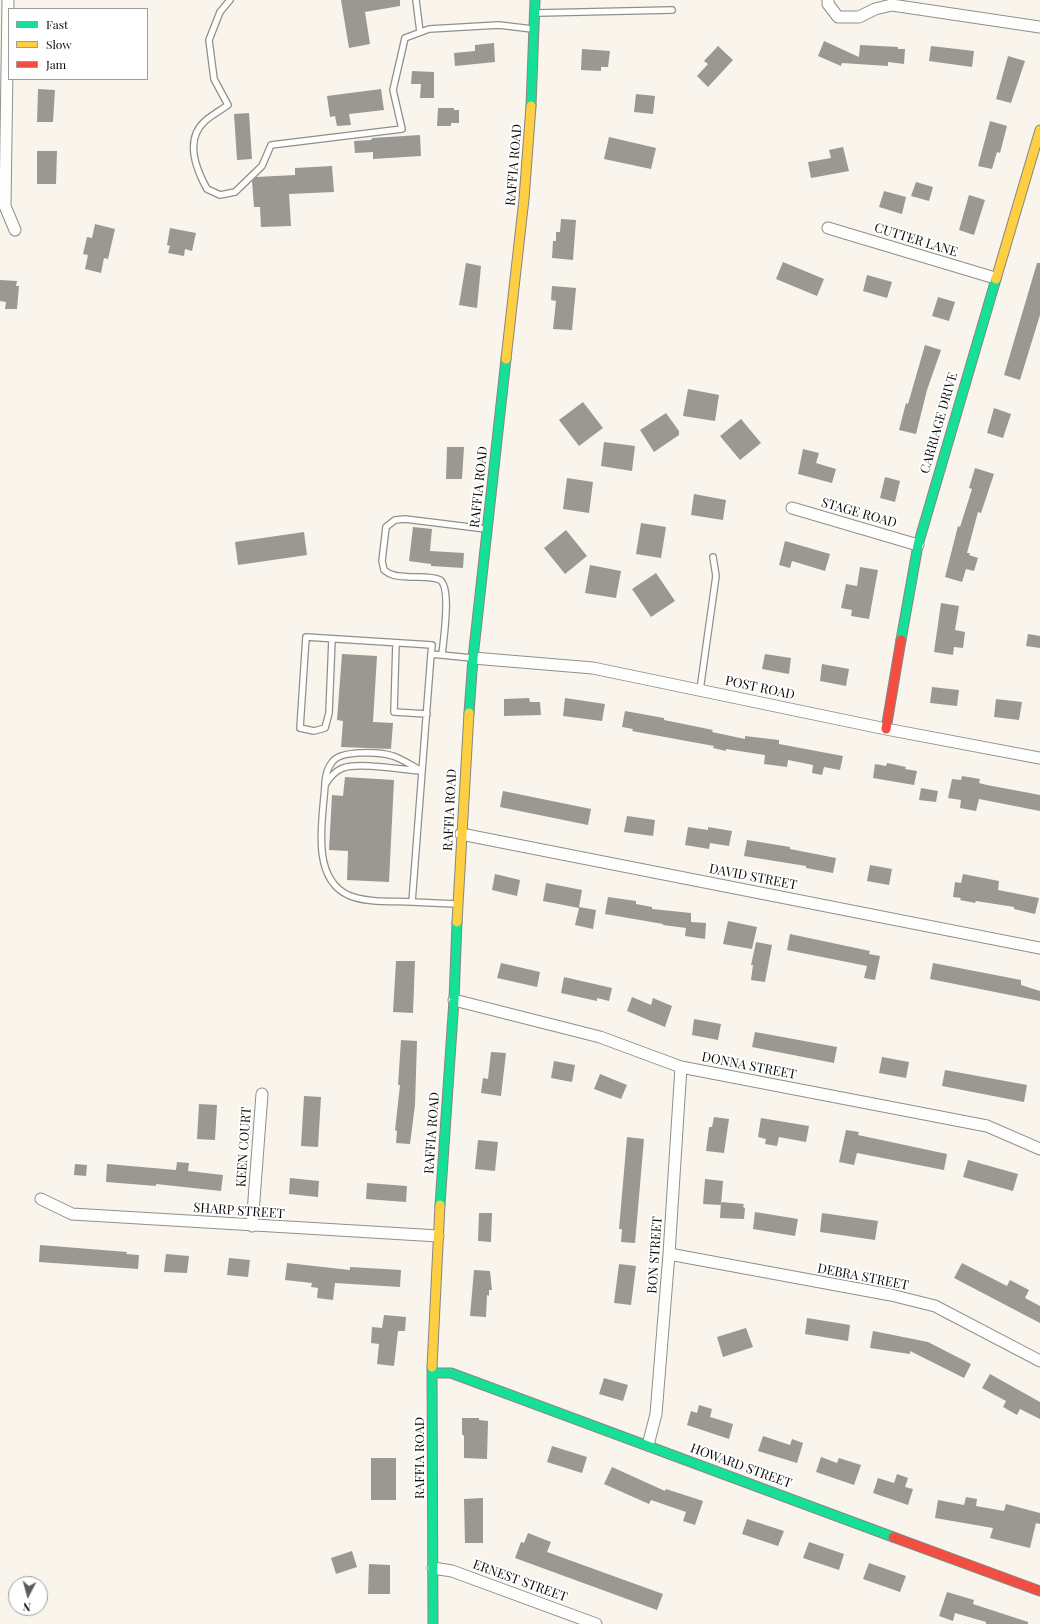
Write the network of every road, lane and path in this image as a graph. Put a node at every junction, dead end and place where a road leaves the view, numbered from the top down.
1 (8, 0) edge
2 (230, 0) edge
3 (416, 0) edge
4 (535, 0) edge
5 (828, 0) edge
6 (888, 3) edge
7 (672, 10) dead end
8 (535, 13) junction
9 (1040, 27) edge
10 (534, 29) junction
11 (420, 32) junction
12 (3, 75) edge
13 (1040, 130) edge
14 (828, 228) dead end
15 (15, 230) dead end
16 (995, 278) junction
17 (792, 508) dead end
18 (487, 530) junction
19 (918, 545) junction
20 (712, 557) dead end
21 (332, 639) junction
22 (396, 643) junction
23 (431, 654) junction
24 (442, 655) junction
25 (473, 658) junction
26 (700, 690) junction
27 (427, 714) junction
28 (886, 729) junction
29 (1040, 758) edge
30 (422, 771) junction
31 (325, 785) junction
32 (461, 834) junction
33 (412, 902) junction
34 (458, 904) junction
35 (1040, 948) edge
36 (454, 1000) junction
37 (680, 1067) junction
38 (262, 1094) dead end
39 (1040, 1149) edge
40 (41, 1199) dead end
41 (252, 1226) junction
42 (438, 1236) junction
43 (669, 1254) junction
44 (1040, 1361) edge
45 (432, 1373) junction
46 (648, 1445) junction
47 (433, 1568) junction
48 (1040, 1590) edge
49 (433, 1624) edge
50 (596, 1624) edge

1 - 12 street
2 - 11 lane
3 - 11 lane
4 - 8 main road, RAFFIA ROAD
5 - 6 street
6 - 9 street
7 - 8 lane
8 - 10 main road, RAFFIA ROAD
10 - 11 lane
10 - 18 main road, RAFFIA ROAD
12 - 15 street
13 - 16 main road, CARRIAGE DRIVE
14 - 16 street, CUTTER LANE
16 - 19 main road, CARRIAGE DRIVE
17 - 19 street, STAGE ROAD
18 - 24 lane
18 - 25 main road, RAFFIA ROAD
19 - 28 main road, CARRIAGE DRIVE
20 - 26 lane
21 - 21 lane
21 - 22 lane
22 - 23 lane
22 - 27 lane
23 - 24 lane
23 - 27 lane
24 - 25 lane
25 - 26 street, POST ROAD
25 - 32 main road, RAFFIA ROAD
26 - 28 street, POST ROAD
27 - 30 lane
28 - 29 street, POST ROAD
30 - 31 lane
30 - 31 lane
30 - 33 lane
31 - 33 lane
32 - 34 main road, RAFFIA ROAD
32 - 35 street, DAVID STREET
33 - 34 lane
34 - 36 main road, RAFFIA ROAD
36 - 37 street, DONNA STREET
36 - 42 main road, RAFFIA ROAD
37 - 39 street, DONNA STREET
37 - 43 street, BON STREET
38 - 41 street, KEEN COURT
40 - 41 street, SHARP STREET
41 - 42 street, SHARP STREET
42 - 45 main road, RAFFIA ROAD
43 - 44 street, DEBRA STREET
43 - 46 street, BON STREET
45 - 46 main road, HOWARD STREET
45 - 47 main road, RAFFIA ROAD
46 - 48 main road, HOWARD STREET
47 - 49 main road, RAFFIA ROAD
47 - 50 street, ERNEST STREET

